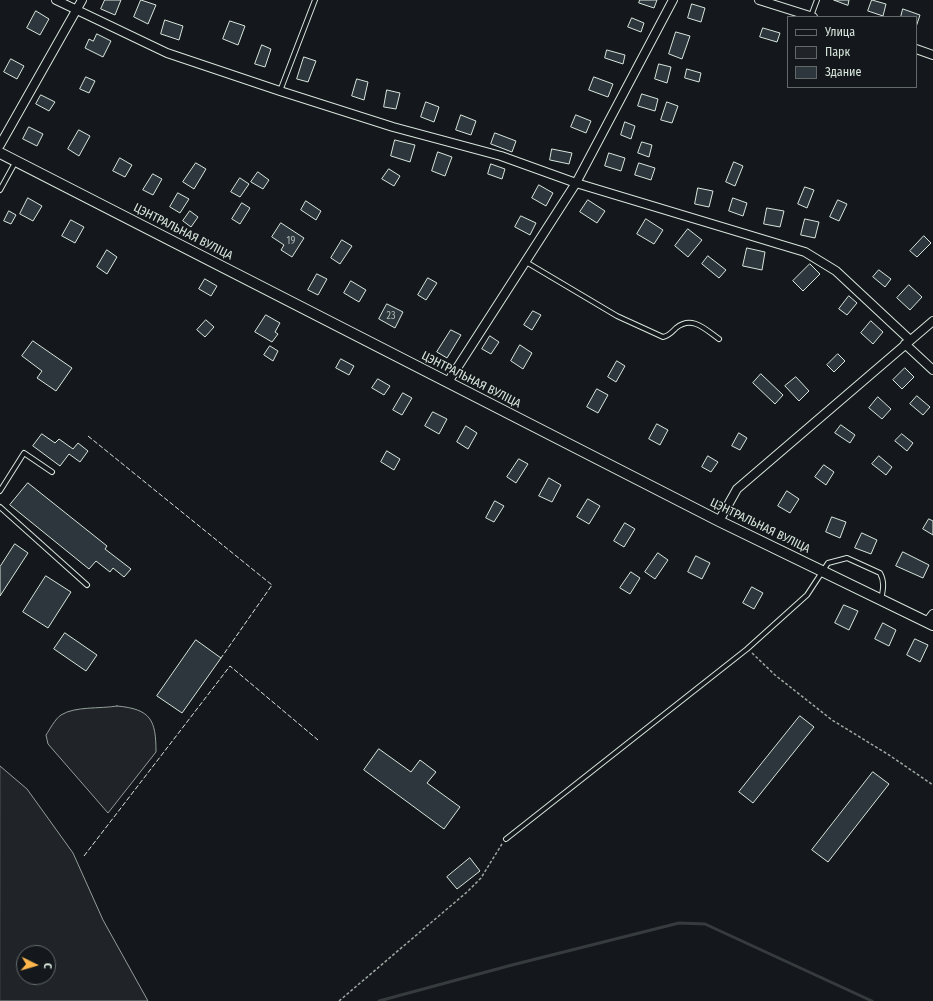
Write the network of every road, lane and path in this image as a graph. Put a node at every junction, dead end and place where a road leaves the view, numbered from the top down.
1 (56, 0) edge
2 (82, 0) edge
3 (316, 0) edge
4 (673, 0) edge
5 (759, 0) edge
6 (817, 0) edge
7 (77, 10) junction
8 (809, 16) edge
9 (812, 16) edge
10 (917, 49) edge
11 (933, 55) edge
12 (280, 91) junction
13 (0, 145) edge
14 (0, 153) edge
15 (16, 161) junction
16 (576, 183) junction
17 (0, 190) edge
18 (525, 262) junction
19 (933, 321) edge
20 (719, 339) dead end
21 (908, 342) junction
22 (933, 370) edge
23 (448, 382) junction
24 (52, 472) dead end
25 (0, 491) edge
26 (0, 507) edge
27 (719, 521) junction
28 (823, 572) junction
29 (87, 585) dead end
30 (881, 600) junction
31 (931, 621) edge
32 (747, 649) junction
33 (933, 785) edge
34 (506, 839) joint
35 (339, 1001) edge

1 - 7 street
2 - 7 street
3 - 12 lane
4 - 16 street
5 - 8 street
6 - 9 lane
7 - 12 street
7 - 13 street
10 - 11 street
12 - 16 street
14 - 15 street, ЦЭНТРАЛЬНАЯ ВУЛІЦА
15 - 17 lane
15 - 23 street, ЦЭНТРАЛЬНАЯ ВУЛІЦА
16 - 18 street
16 - 21 street
18 - 20 lane
18 - 23 street
19 - 21 street
21 - 22 street
21 - 27 street
23 - 27 street, ЦЭНТРАЛЬНАЯ ВУЛІЦА
24 - 25 lane
26 - 29 lane
27 - 28 street, ЦЭНТРАЛЬНАЯ ВУЛІЦА
28 - 30 street, ЦЭНТРАЛЬНАЯ ВУЛІЦА
28 - 30 lane
28 - 32 lane
30 - 31 street, ЦЭНТРАЛЬНАЯ ВУЛІЦА
32 - 33 path
32 - 34 lane
34 - 35 path

